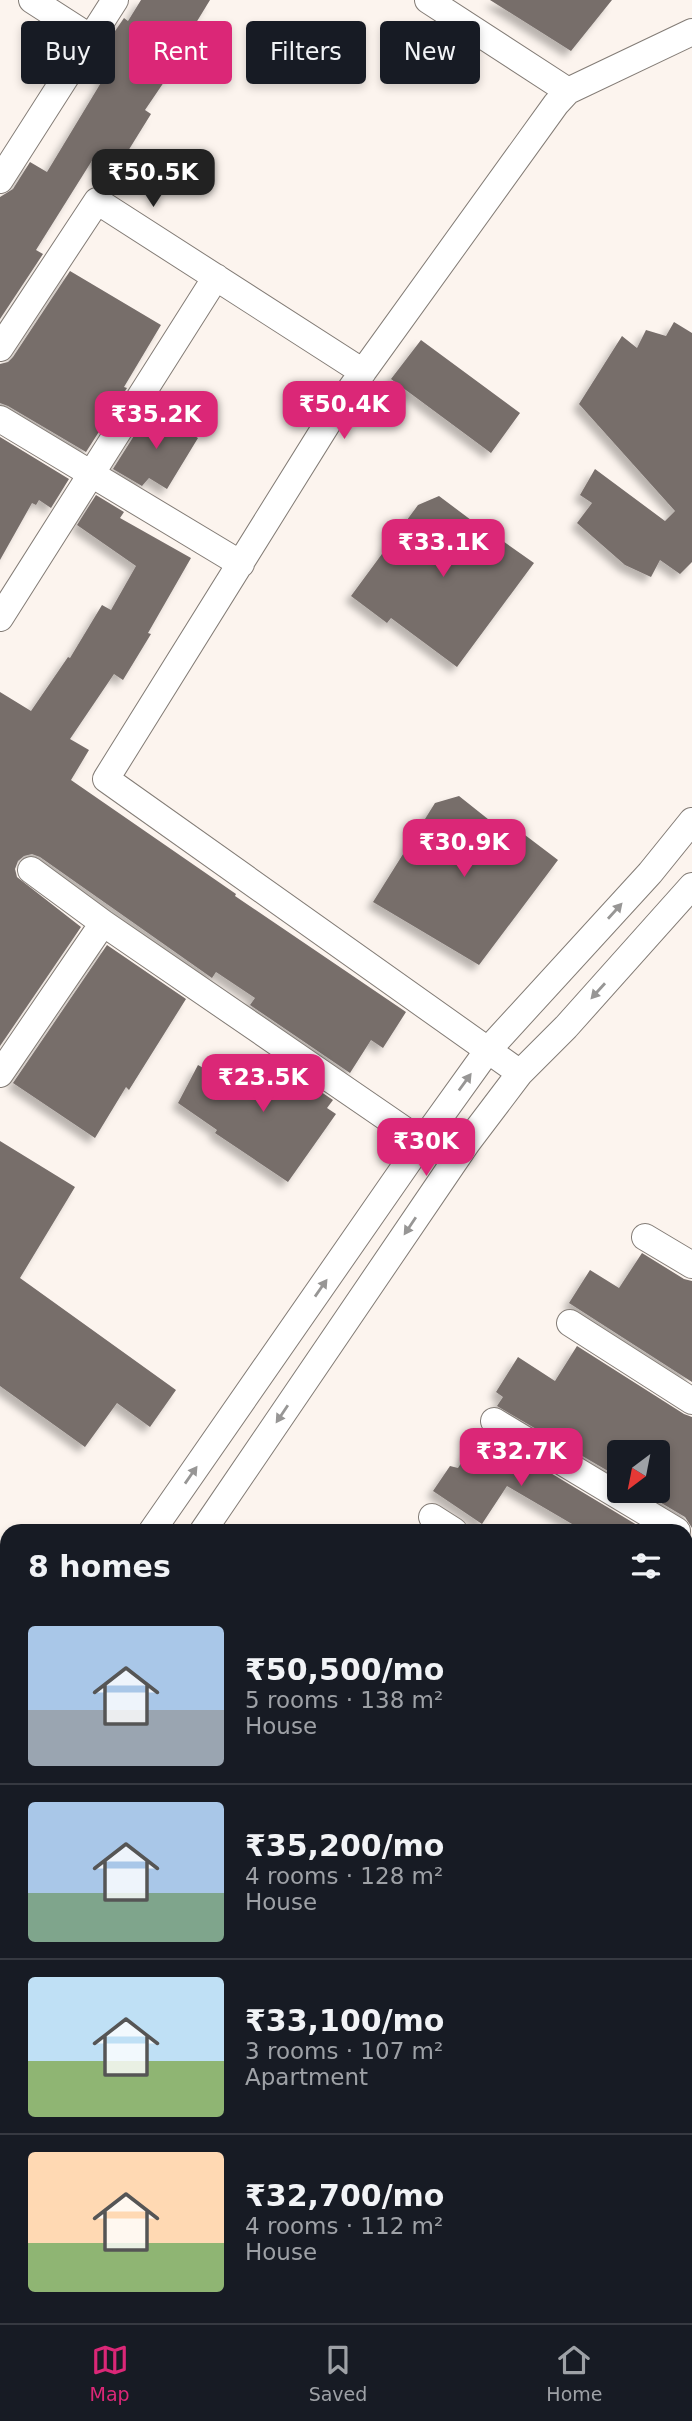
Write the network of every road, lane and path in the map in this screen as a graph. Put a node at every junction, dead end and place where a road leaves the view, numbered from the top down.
1 (32, 0) edge
2 (114, 0) edge
3 (428, 0) edge
4 (65, 21) edge
5 (101, 21) edge
6 (692, 32) edge
7 (62, 84) edge
8 (568, 91) junction
9 (0, 180) edge
10 (216, 278) junction
11 (0, 348) edge
12 (363, 372) junction
13 (0, 419) edge
14 (91, 473) junction
15 (241, 564) junction
16 (0, 618) edge
17 (692, 821) edge
18 (32, 870) dead end
19 (692, 886) edge
20 (103, 923) junction
21 (488, 1050) junction
22 (520, 1073) junction
23 (0, 1074) edge
24 (422, 1142) junction
25 (645, 1237) dead end
26 (692, 1265) edge
27 (570, 1323) dead end
28 (692, 1401) edge
29 (494, 1420) dead end
30 (157, 1524) edge
31 (207, 1524) edge
32 (665, 1524) edge

1 - 4 street
2 - 5 street
3 - 8 street
6 - 8 street
7 - 9 street
8 - 12 street
10 - 11 street
10 - 12 street
10 - 14 street
12 - 15 street
13 - 14 street
14 - 15 street
14 - 16 street
15 - 21 street
21 -> 17 street
18 - 20 street
19 -> 22 street
20 - 23 street
20 - 24 street
21 - 22 street
24 -> 21 street
22 -> 31 street
30 -> 24 street
25 - 26 street
27 - 28 street
29 - 32 street

